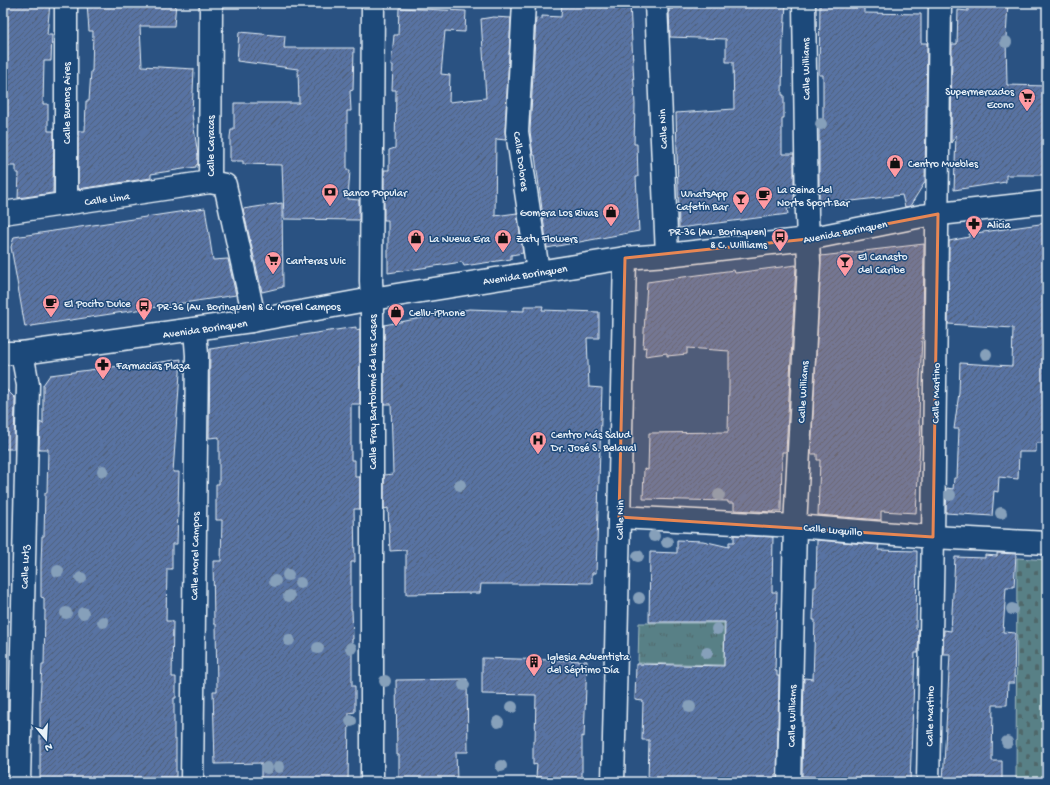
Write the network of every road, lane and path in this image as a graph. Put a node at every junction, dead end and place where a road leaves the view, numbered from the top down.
1 (66, 3) edge
2 (211, 3) edge
3 (373, 3) edge
4 (524, 3) edge
5 (656, 3) edge
6 (804, 3) edge
7 (940, 3) edge
8 (210, 182) junction
9 (1047, 202) edge
10 (66, 204) junction
11 (3, 212) edge
12 (938, 214) junction
13 (808, 239) junction
14 (667, 255) junction
15 (625, 258) junction
16 (538, 271) junction
17 (372, 299) junction
18 (251, 321) junction
19 (195, 330) junction
20 (3, 337) edge
21 (9, 351) edge
22 (619, 516) junction
23 (795, 526) junction
24 (933, 537) junction
25 (1047, 543) edge
26 (1047, 778) edge
27 (1037, 779) dead end
28 (19, 782) edge
29 (192, 782) edge
30 (372, 782) edge
31 (613, 782) edge
32 (789, 782) edge
33 (928, 782) edge

1 - 10 street, Calle Buenos Aires
2 - 8 street, Calle Caracas
3 - 17 street, Calle Fray Bartolomé de las Casas
4 - 16 street, Calle Dolores
5 - 14 street, Calle Nin
6 - 13 street, Calle Williams
7 - 12 street, Calle Martino
8 - 10 street, Calle Lima
8 - 18 street, Calle Caracas
9 - 12 street, Avenida Borinquen
10 - 11 street, Calle Lima
12 - 13 street, Avenida Borinquen
12 - 24 street, Calle Martino
13 - 14 street, Avenida Borinquen
13 - 23 street, Calle Williams
14 - 15 street, Avenida Borinquen
15 - 16 street, Avenida Borinquen
15 - 22 street, Calle Nin
16 - 17 street, Avenida Borinquen
17 - 18 street, Avenida Borinquen
17 - 30 street, Calle Fray Bartolomé de las Casas
18 - 19 street, Avenida Borinquen
19 - 21 street, Avenida Borinquen
19 - 29 street, Calle Morel Campos
20 - 21 street, Calle Lutz
21 - 28 street, Calle Lutz
22 - 23 street, Calle Luquillo
22 - 31 street, Calle Nin
23 - 24 street, Calle Luquillo
23 - 32 street, Calle Williams
24 - 25 street, Calle Luquillo
24 - 33 street, Calle Martino
26 - 27 path

